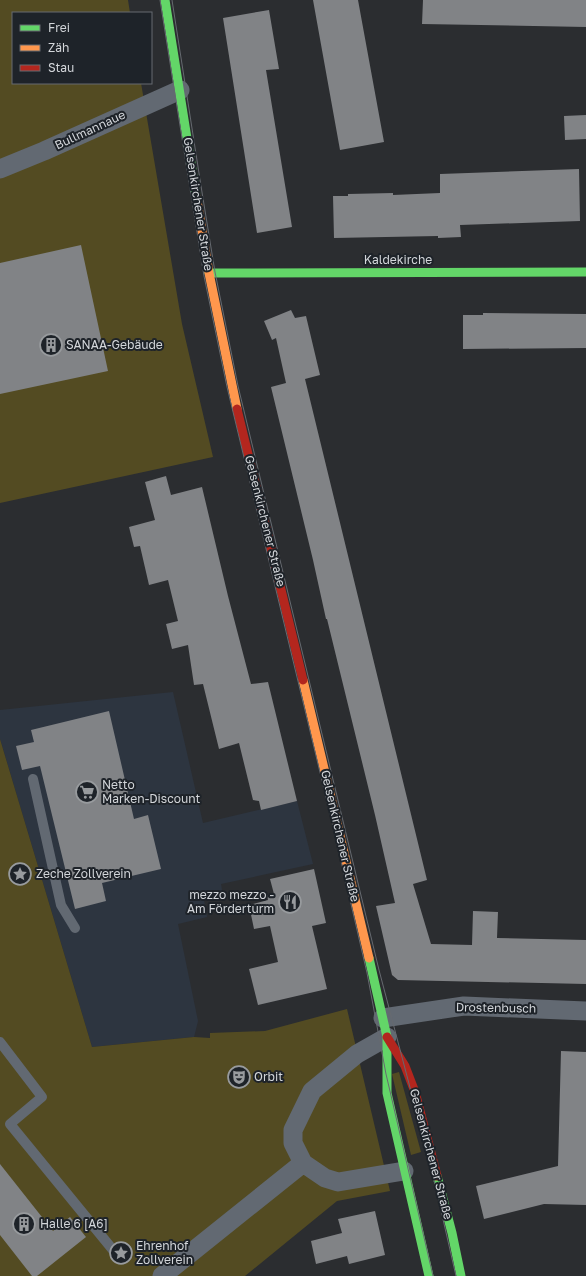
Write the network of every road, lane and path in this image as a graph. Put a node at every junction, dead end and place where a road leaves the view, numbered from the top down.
1 (165, 0) edge
2 (180, 90) junction
3 (0, 168) edge
4 (586, 272) edge
5 (209, 273) junction
6 (33, 779) dead end
7 (75, 928) dead end
8 (586, 1011) edge
9 (383, 1018) junction
10 (387, 1037) junction
11 (0, 1042) edge
12 (303, 1163) junction
13 (404, 1171) junction
14 (113, 1250) dead end
15 (162, 1276) edge
16 (429, 1276) edge
17 (461, 1276) edge

1 - 2 main road, Gelsenkirchener Straße
2 - 3 street, Bullmannaue
2 - 5 main road, Gelsenkirchener Straße
4 - 5 main road, Kaldekirche
5 - 9 main road, Gelsenkirchener Straße
6 - 7 lane
8 - 9 street, Drostenbusch
9 - 10 main road, Gelsenkirchener Straße
10 - 12 street
10 - 13 main road, Gelsenkirchener Straße
10 - 17 main road, Gelsenkirchener Straße
11 - 14 lane
12 - 13 street
12 - 15 street
13 - 16 main road, Gelsenkirchener Straße

